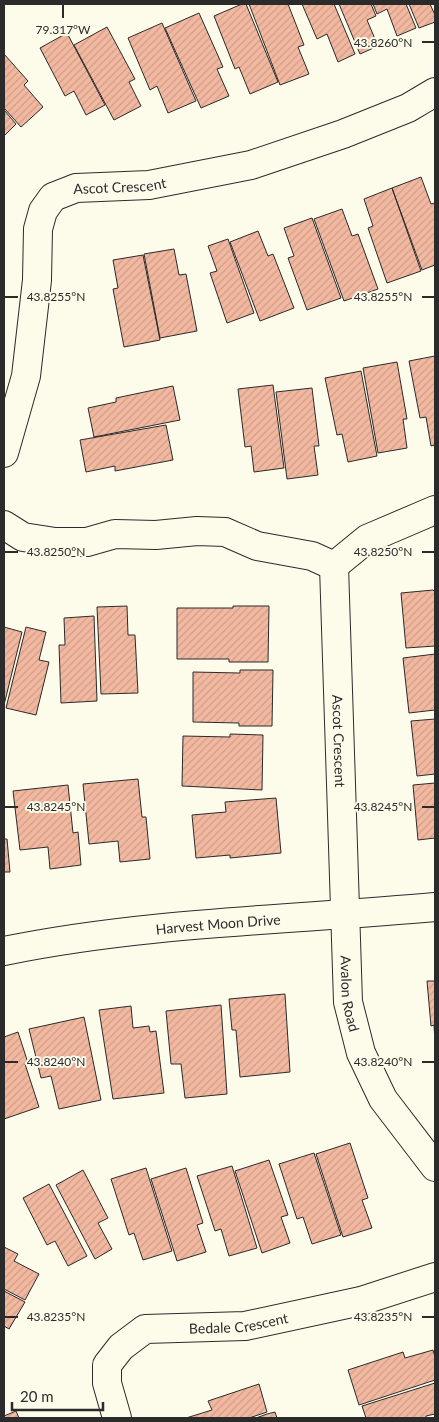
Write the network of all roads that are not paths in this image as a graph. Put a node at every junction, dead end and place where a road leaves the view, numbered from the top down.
1 (435, 92) edge
2 (4, 452) edge
3 (435, 510) edge
4 (4, 525) edge
5 (334, 566) junction
6 (435, 907) edge
7 (346, 915) junction
8 (4, 951) edge
9 (435, 1167) edge
10 (435, 1277) edge
11 (117, 1418) edge

1 - 2 street, Ascot Crescent
3 - 5 street
4 - 5 street
5 - 7 street, Ascot Crescent
6 - 7 street, Harvest Moon Drive
7 - 8 street, Harvest Moon Drive
7 - 9 street, Avalon Road
10 - 11 street, Bedale Crescent

